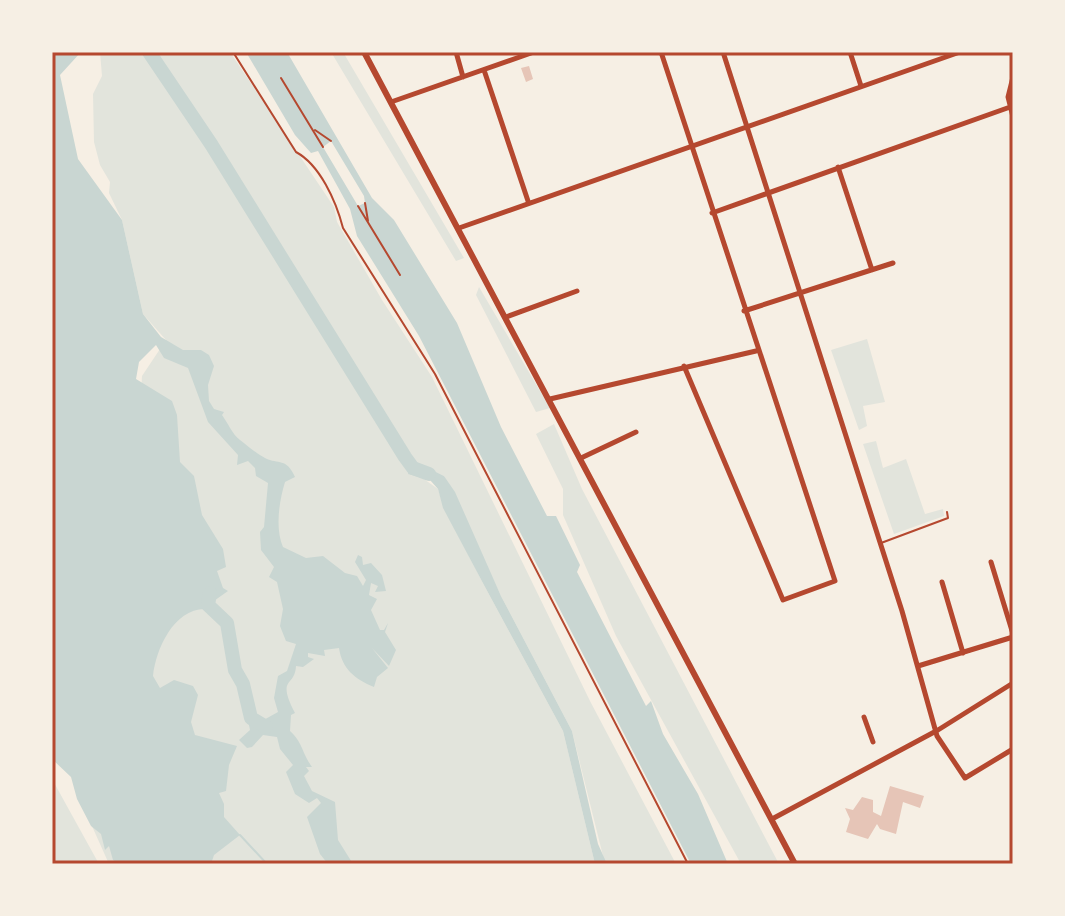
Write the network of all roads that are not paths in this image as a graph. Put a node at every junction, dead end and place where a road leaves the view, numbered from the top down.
1 (364, 52) edge
2 (456, 52) edge
3 (534, 52) edge
4 (661, 52) edge
5 (723, 52) edge
6 (850, 52) edge
7 (958, 52) edge
8 (484, 70) junction
9 (463, 77) junction
10 (1013, 77) edge
11 (861, 86) junction
12 (391, 102) junction
13 (1011, 107) edge
14 (1013, 117) edge
15 (746, 125) junction
16 (689, 145) junction
17 (838, 167) junction
18 (767, 193) junction
19 (528, 201) junction
20 (712, 213) junction
21 (459, 228) junction
22 (893, 263) dead end
23 (872, 270) junction
24 (577, 291) dead end
25 (800, 293) junction
26 (744, 311) junction
27 (506, 317) junction
28 (756, 351) junction
29 (684, 366) junction
30 (550, 399) junction
31 (636, 432) dead end
32 (581, 458) junction
33 (947, 512) dead end
34 (880, 544) junction
35 (991, 562) dead end
36 (942, 582) dead end
37 (1010, 609) edge
38 (1013, 636) edge
39 (963, 653) junction
40 (918, 666) junction
41 (1013, 683) edge
42 (864, 717) dead end
43 (938, 730) junction
44 (873, 742) dead end
45 (1013, 749) edge
46 (772, 819) junction
47 (795, 864) edge

1 - 12 street
2 - 9 street
3 - 8 street
4 - 16 street
5 - 15 street
6 - 11 street
7 - 11 street
8 - 9 street
8 - 19 street
9 - 12 street
10 - 13 street
11 - 15 street
12 - 21 street
13 - 14 street
13 - 17 street
15 - 16 street
15 - 18 street
16 - 19 street
16 - 20 street
17 - 18 street
17 - 23 street
18 - 20 street
18 - 25 street
19 - 21 street
20 - 26 street
21 - 27 street
22 - 23 street
23 - 25 street
24 - 27 street
25 - 26 street
25 - 34 street
26 - 28 street
27 - 30 street
28 - 29 street
28 - 29 street
29 - 30 street
30 - 32 street
31 - 32 street
32 - 46 street
33 - 34 lane
34 - 40 street
35 - 37 street
36 - 39 street
37 - 38 street
38 - 39 street
39 - 40 street
40 - 43 street
41 - 43 street
42 - 44 street
43 - 45 street
43 - 46 street
46 - 47 street

